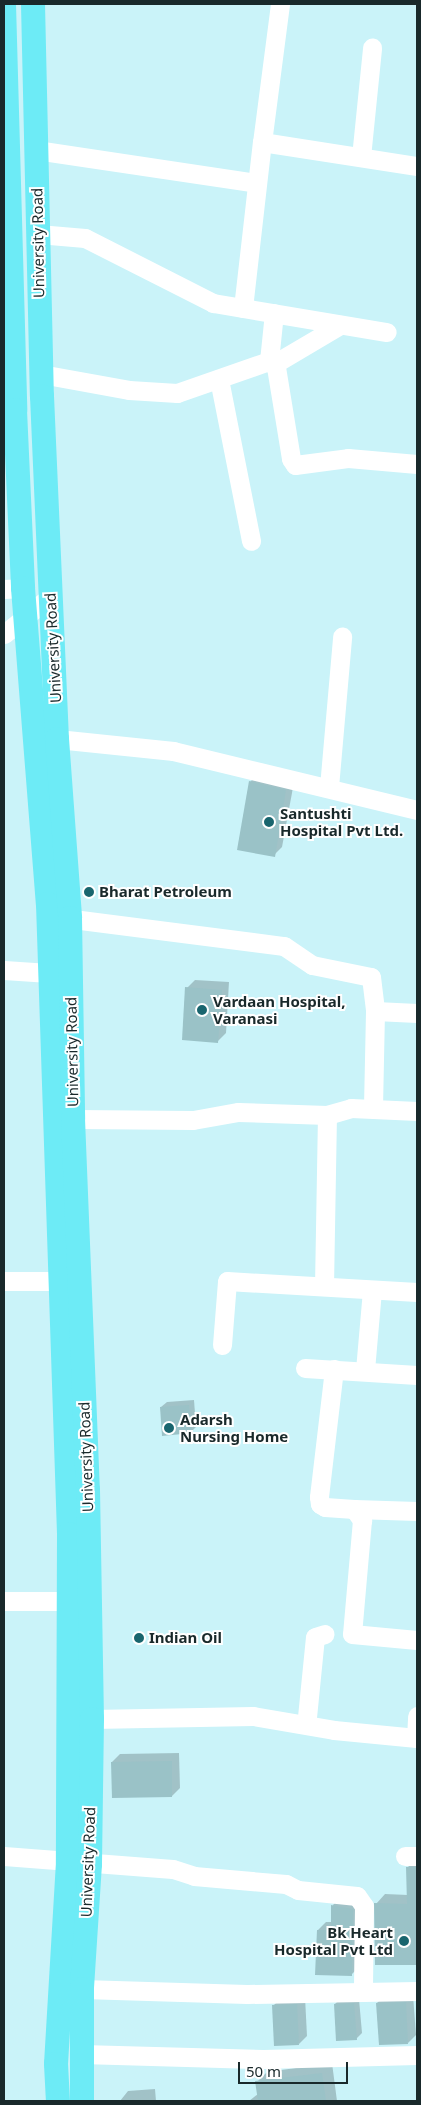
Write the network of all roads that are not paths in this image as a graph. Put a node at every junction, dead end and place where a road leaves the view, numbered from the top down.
1 (4, 4) edge
2 (33, 4) edge
3 (280, 4) edge
4 (372, 48) dead end
5 (4, 60) edge
6 (34, 60) junction
7 (262, 142) junction
8 (36, 150) junction
9 (361, 157) junction
10 (417, 166) edge
11 (257, 183) junction
12 (38, 234) junction
13 (244, 308) junction
14 (274, 313) junction
15 (340, 325) junction
16 (40, 331) junction
17 (387, 332) dead end
18 (8, 337) edge
19 (272, 363) junction
20 (41, 374) junction
21 (218, 379) junction
22 (42, 408) junction
23 (9, 410) edge
24 (417, 464) edge
25 (251, 541) dead end
26 (13, 589) edge
27 (51, 596) junction
28 (26, 616) junction
29 (4, 634) edge
30 (342, 637) dead end
31 (57, 739) junction
32 (328, 787) junction
33 (417, 810) edge
34 (59, 917) junction
35 (4, 970) edge
36 (61, 973) junction
37 (375, 1011) junction
38 (417, 1013) edge
39 (373, 1107) junction
40 (417, 1111) edge
41 (327, 1115) junction
42 (73, 1119) junction
43 (4, 1281) edge
44 (59, 1281) junction
45 (324, 1286) junction
46 (372, 1290) junction
47 (417, 1292) edge
48 (222, 1345) dead end
49 (305, 1368) dead end
50 (334, 1369) junction
51 (365, 1370) junction
52 (417, 1375) edge
53 (354, 1509) junction
54 (417, 1511) edge
55 (4, 1600) edge
56 (68, 1601) junction
57 (302, 1633) dead end
58 (325, 1634) junction
59 (352, 1634) junction
60 (417, 1640) edge
61 (79, 1649) junction
62 (417, 1716) edge
63 (307, 1717) dead end
64 (92, 1719) junction
65 (417, 1738) edge
66 (4, 1856) edge
67 (79, 1863) junction
68 (82, 1988) junction
69 (417, 1991) edge
70 (363, 1992) junction
71 (81, 2054) junction
72 (417, 2055) edge
73 (58, 2101) edge
74 (82, 2101) edge

1 - 5 main road
2 - 6 main road, University Road
3 - 7 street
4 - 9 street
5 - 6 street
5 - 18 main road
6 - 8 main road, University Road
7 - 9 street
7 - 11 street
8 - 11 street
8 - 12 main road, University Road
9 - 10 street
11 - 13 street
12 - 13 street
12 - 16 main road, University Road
13 - 14 street
14 - 15 street
14 - 19 street
15 - 17 street
15 - 19 street
16 - 18 street
16 - 20 main road, University Road
18 - 23 main road
19 - 21 street
19 - 24 street
20 - 21 street
20 - 22 main road, University Road
21 - 25 street
22 - 23 street
22 - 27 main road, University Road
23 - 26 main road
26 - 28 main road
27 - 28 street
27 - 31 main road, University Road
28 - 29 street
28 - 34 main road
30 - 32 street
31 - 32 street
31 - 34 main road, University Road
32 - 33 street
34 - 36 main road, University Road
34 - 37 street
35 - 36 street
36 - 42 main road, University Road
36 - 44 main road
37 - 38 street
37 - 39 street
39 - 40 street
39 - 41 street
41 - 42 street
41 - 45 street
42 - 61 main road, University Road
43 - 44 street
44 - 56 main road
45 - 46 street
45 - 48 street
46 - 47 street
46 - 51 street
49 - 50 street
50 - 51 street
50 - 53 street
51 - 52 street
53 - 54 street
53 - 59 street
55 - 56 street
56 - 61 main road
57 - 58 street
58 - 59 street
58 - 63 street
59 - 60 street
61 - 64 main road, University Road
61 - 67 main road
62 - 65 street
64 - 65 street
64 - 67 main road, University Road
66 - 67 street
67 - 68 main road, University Road
67 - 70 street
67 - 73 main road
68 - 70 street
68 - 71 main road, University Road
69 - 70 street
71 - 72 street
71 - 74 main road, University Road

